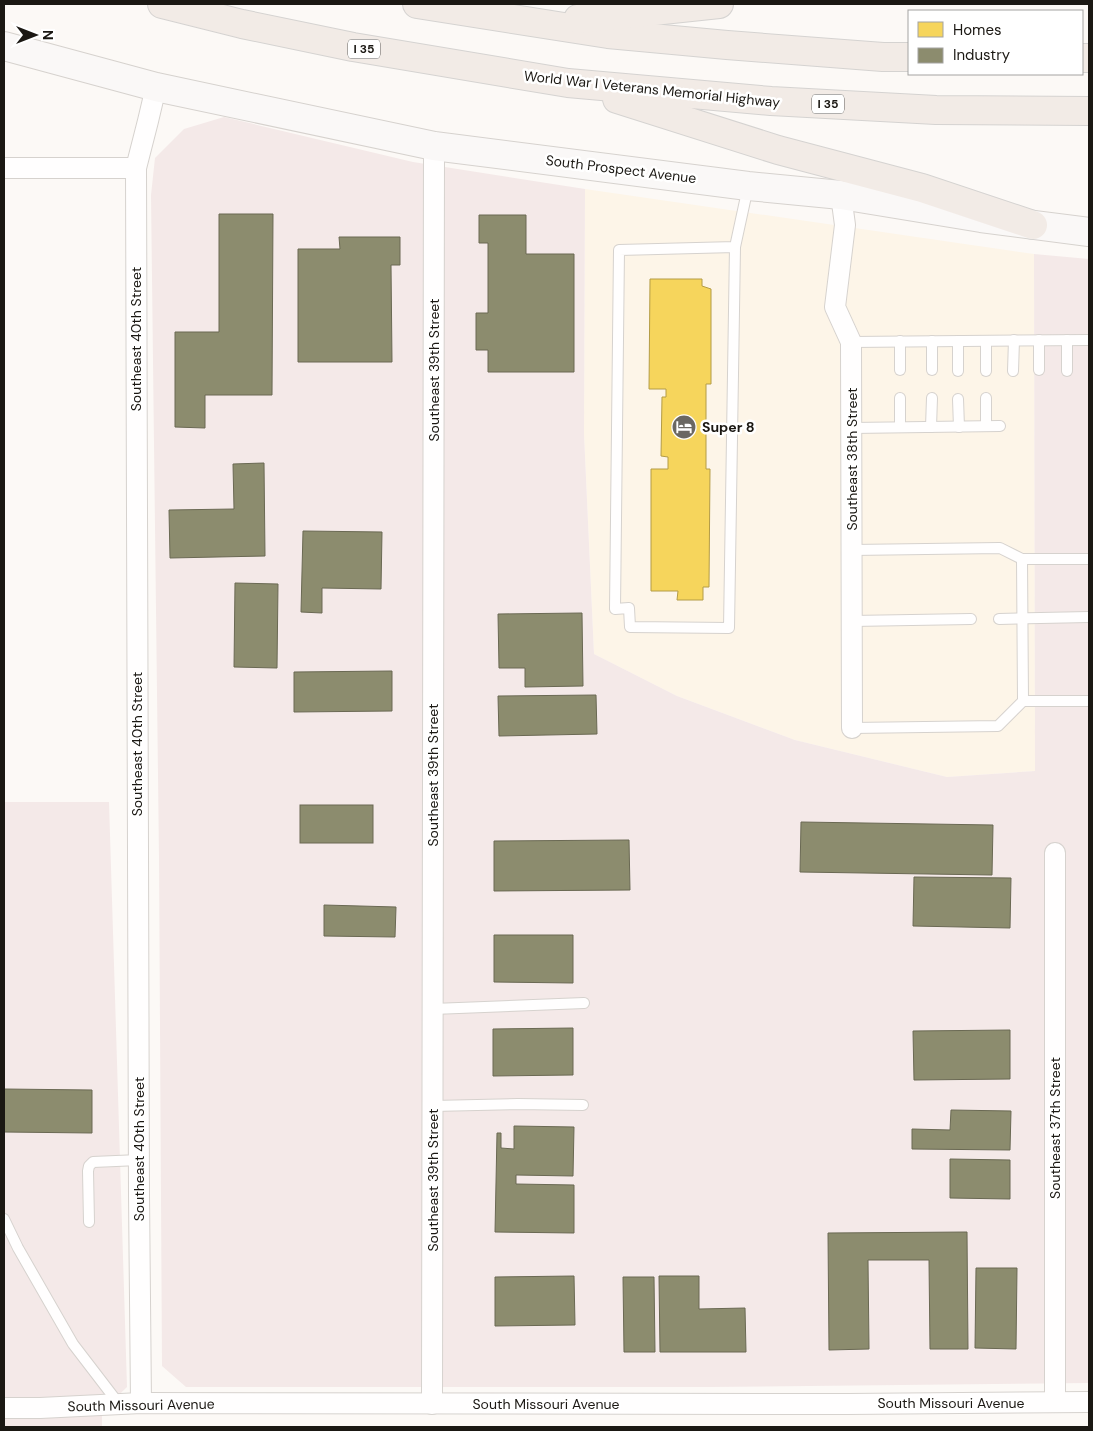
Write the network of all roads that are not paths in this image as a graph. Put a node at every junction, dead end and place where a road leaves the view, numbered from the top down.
1 (162, 4) edge
2 (417, 4) edge
3 (719, 4) edge
4 (539, 23) junction
5 (4, 46) edge
6 (908, 57) edge
7 (568, 83) junction
8 (156, 87) junction
9 (1089, 111) edge
10 (434, 146) junction
11 (4, 168) edge
12 (136, 168) junction
13 (748, 186) junction
14 (841, 195) junction
15 (1033, 225) junction
16 (1089, 232) edge
17 (734, 247) junction
18 (1014, 340) junction
19 (1039, 340) junction
20 (1067, 340) junction
21 (1089, 340) edge
22 (932, 341) junction
23 (958, 341) junction
24 (986, 341) junction
25 (851, 342) junction
26 (900, 342) junction
27 (900, 370) dead end
28 (932, 370) dead end
29 (1039, 370) dead end
30 (958, 371) dead end
31 (986, 371) dead end
32 (1014, 371) dead end
33 (1067, 372) dead end
34 (900, 398) dead end
35 (932, 398) dead end
36 (986, 398) dead end
37 (958, 399) dead end
38 (986, 426) junction
39 (1000, 426) dead end
40 (900, 427) junction
41 (931, 427) junction
42 (959, 427) junction
43 (852, 428) junction
44 (852, 550) junction
45 (1022, 559) junction
46 (1089, 559) edge
47 (1089, 617) edge
48 (1022, 618) junction
49 (971, 619) dead end
50 (999, 619) dead end
51 (852, 621) junction
52 (1023, 701) junction
53 (1089, 701) edge
54 (852, 728) joint
55 (1055, 853) dead end
56 (584, 1003) dead end
57 (433, 1009) junction
58 (583, 1105) dead end
59 (433, 1106) junction
60 (139, 1160) junction
61 (4, 1219) edge
62 (89, 1222) dead end
63 (1055, 1402) junction
64 (1089, 1402) edge
65 (141, 1403) junction
66 (119, 1404) junction
67 (432, 1404) junction
68 (4, 1408) edge

1 - 7 highway, World War I Veterans Memorial Highway / I 35
2 - 4 highway
3 - 4 highway
4 - 6 highway
5 - 8 main road, South Prospect Avenue
7 - 9 highway, World War I Veterans Memorial Highway / I 35
7 - 15 highway
8 - 10 main road, South Prospect Avenue
8 - 12 street, Southeast 40th Street
10 - 13 main road, South Prospect Avenue
10 - 57 street, Southeast 39th Street
11 - 12 street
12 - 60 street, Southeast 40th Street
13 - 14 main road, South Prospect Avenue
13 - 17 lane
14 - 15 main road, South Prospect Avenue
14 - 25 street, Southeast 38th Street
15 - 16 main road, South Prospect Avenue
17 - 17 lane
18 - 19 lane
18 - 24 lane
18 - 32 lane
19 - 20 lane
19 - 29 lane
20 - 21 lane
20 - 33 lane
22 - 23 lane
22 - 26 lane
22 - 28 lane
23 - 24 lane
23 - 30 lane
24 - 31 lane
25 - 26 lane
25 - 43 street, Southeast 38th Street
26 - 27 lane
34 - 40 lane
35 - 41 lane
36 - 38 lane
37 - 42 lane
38 - 39 lane
38 - 42 lane
40 - 41 lane
40 - 43 lane
41 - 42 lane
43 - 44 street, Southeast 38th Street
44 - 45 lane
44 - 51 street, Southeast 38th Street
45 - 46 lane
45 - 48 lane
47 - 48 lane
48 - 50 lane
48 - 52 lane
49 - 51 lane
51 - 54 street, Southeast 38th Street
52 - 53 lane
52 - 54 lane
55 - 63 street, Southeast 37th Street
56 - 57 lane
57 - 59 street, Southeast 39th Street
58 - 59 lane
59 - 67 street, Southeast 39th Street
60 - 62 lane
60 - 65 street, Southeast 40th Street
61 - 66 lane
63 - 64 street, South Missouri Avenue
63 - 67 street, South Missouri Avenue
65 - 66 street, South Missouri Avenue
65 - 67 street, South Missouri Avenue
66 - 68 street, South Missouri Avenue

